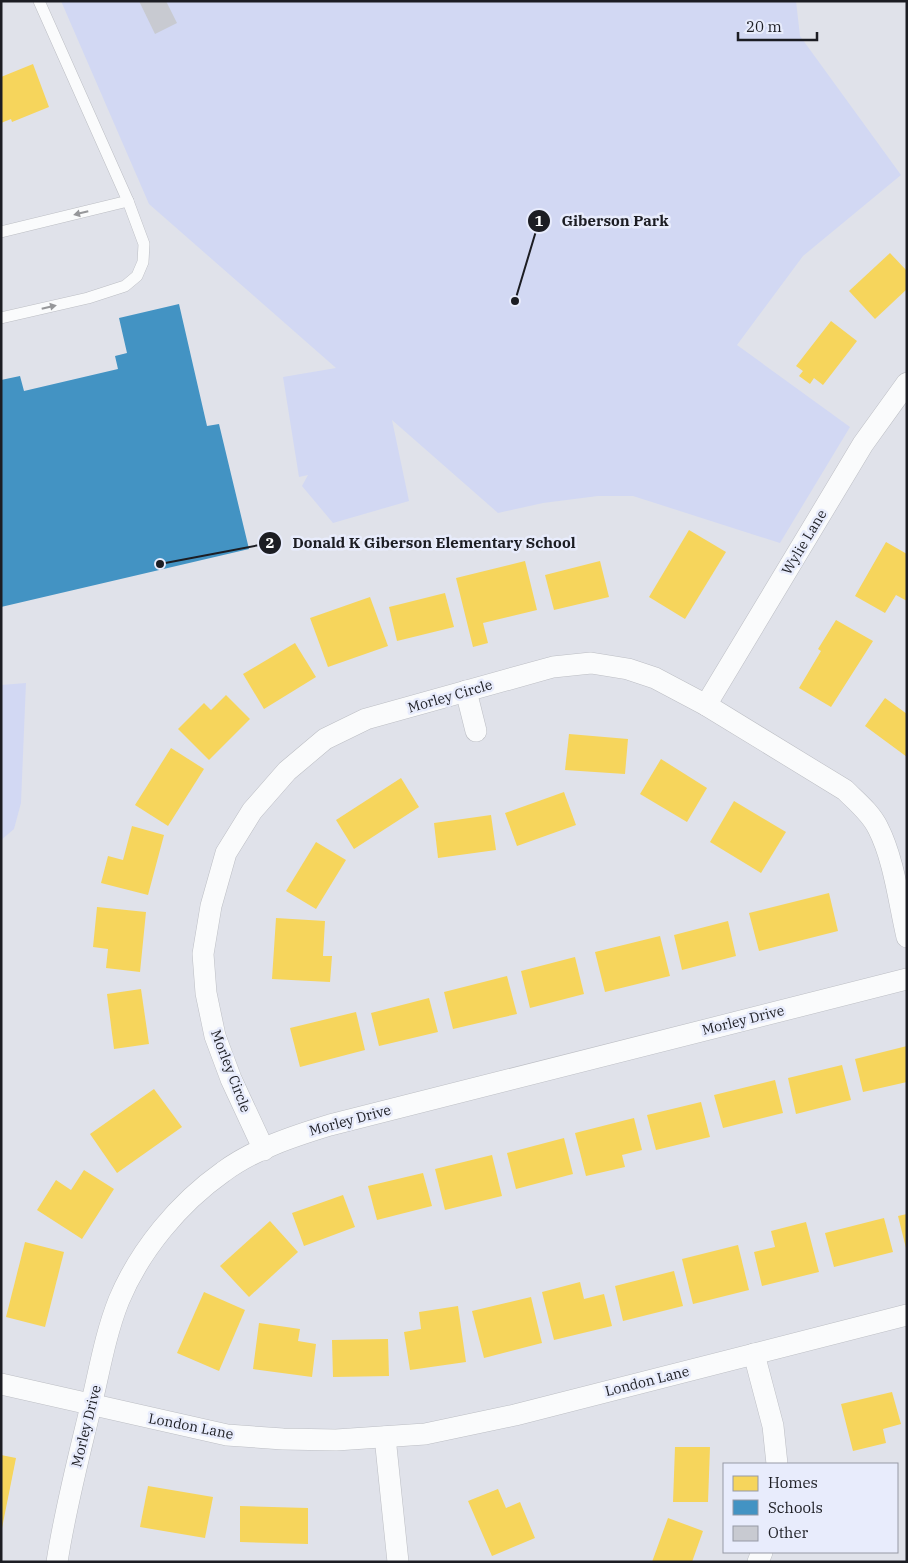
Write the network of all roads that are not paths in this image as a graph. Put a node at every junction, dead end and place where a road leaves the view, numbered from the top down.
1 (39, 1) edge
2 (128, 201) junction
3 (1, 232) edge
4 (1, 318) edge
5 (907, 383) edge
6 (466, 691) junction
7 (706, 705) junction
8 (476, 730) dead end
9 (907, 937) edge
10 (907, 979) edge
11 (264, 1150) junction
12 (907, 1315) edge
13 (754, 1354) junction
14 (1, 1384) edge
15 (91, 1405) junction
16 (385, 1437) junction
17 (777, 1463) edge
18 (57, 1562) edge
19 (398, 1562) edge

1 - 2 lane
2 -> 3 lane
4 -> 2 lane
5 - 7 street, Wylie Lane
6 - 7 street, Morley Circle
6 - 8 street
6 - 11 street, Morley Circle
7 - 9 street, Morley Circle
10 - 11 street, Morley Drive
11 - 15 street, Morley Drive
12 - 13 street, London Lane
13 - 16 street, London Lane
13 - 17 street
14 - 15 street, London Lane
15 - 16 street, London Lane
15 - 18 street, Morley Drive
16 - 19 street

